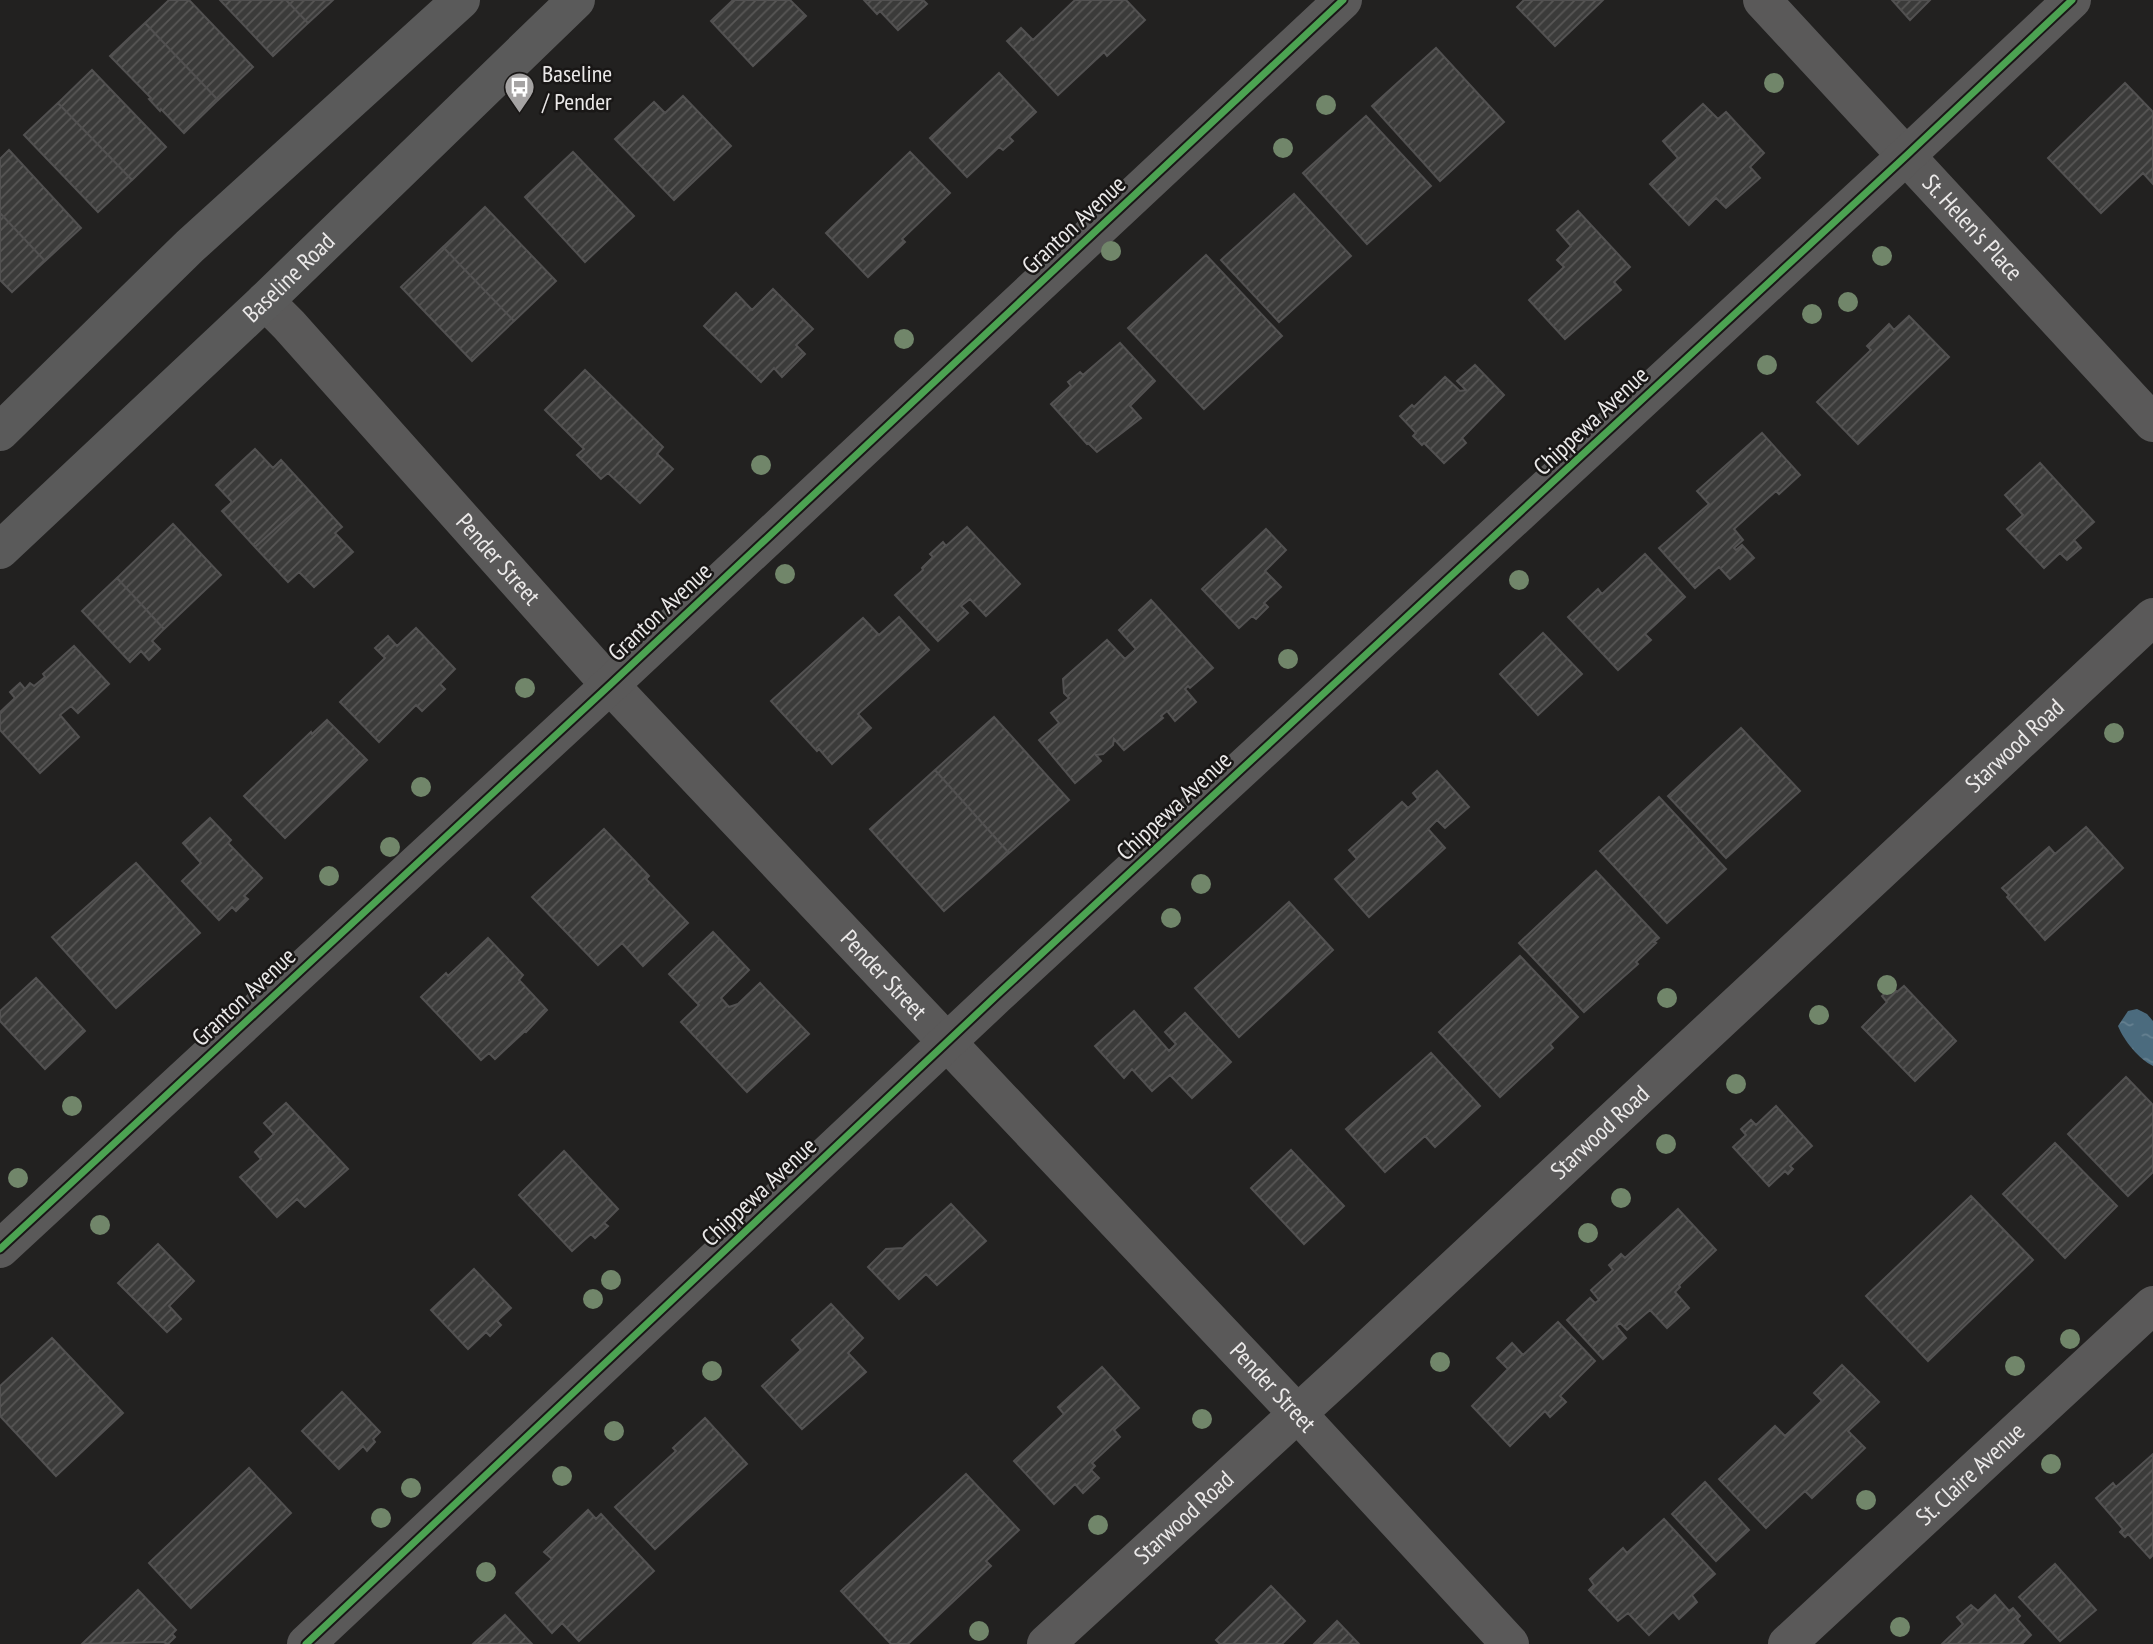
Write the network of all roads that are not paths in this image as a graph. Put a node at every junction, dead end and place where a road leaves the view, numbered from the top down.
1 (461, 0) edge
2 (576, 0) edge
3 (1343, 0) edge
4 (1762, 0) edge
5 (2073, 0) edge
6 (1908, 155) junction
7 (265, 301) junction
8 (2153, 423) edge
9 (0, 432) edge
10 (0, 550) edge
11 (2153, 617) edge
12 (610, 685) junction
13 (946, 1043) junction
14 (0, 1249) edge
15 (2153, 1305) edge
16 (1297, 1413) junction
17 (306, 1644) edge
18 (1046, 1644) edge
19 (1510, 1644) edge
20 (1787, 1644) edge

1 - 9 main road
2 - 7 main road, Baseline Road
3 - 12 street, Granton Avenue
4 - 6 street, St. Helen's Place
5 - 6 street, Chippewa Avenue
6 - 8 street, St. Helen's Place
6 - 13 street, Chippewa Avenue
7 - 10 main road, Baseline Road
7 - 12 street, Pender Street
11 - 16 street, Starwood Road
12 - 13 street, Pender Street
12 - 14 street, Granton Avenue
13 - 16 street, Pender Street
13 - 17 street, Chippewa Avenue
15 - 20 street, St. Claire Avenue
16 - 18 street, Starwood Road
16 - 19 street, Pender Street

